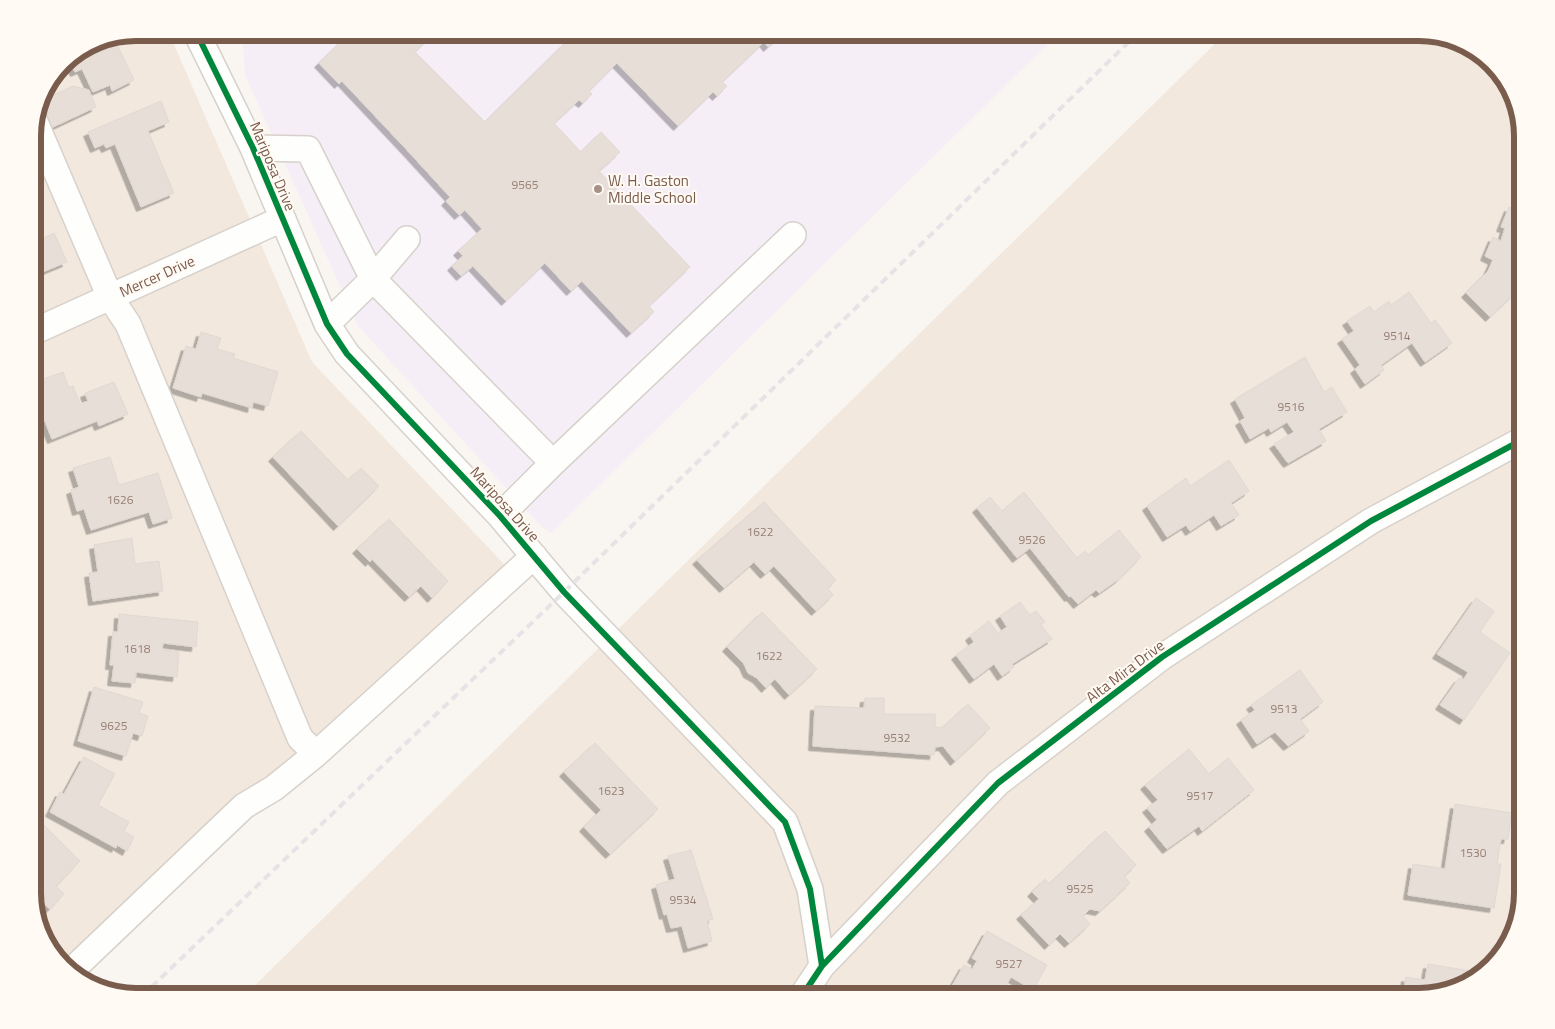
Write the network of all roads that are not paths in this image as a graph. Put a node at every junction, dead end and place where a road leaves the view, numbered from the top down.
1 (200, 41) edge
2 (41, 136) edge
3 (253, 148) junction
4 (282, 219) junction
5 (793, 235) dead end
6 (407, 239) dead end
7 (373, 279) junction
8 (110, 297) junction
9 (327, 324) junction
10 (41, 328) edge
11 (1514, 444) edge
12 (553, 463) junction
13 (500, 516) junction
14 (534, 556) junction
15 (316, 754) junction
16 (76, 966) edge
17 (822, 966) junction
18 (807, 988) edge

1 - 3 street, Mariposa Drive
2 - 8 street
3 - 4 street, Mariposa Drive
3 - 7 street
4 - 8 street, Mercer Drive
4 - 9 street, Mariposa Drive
5 - 12 street
6 - 7 street
7 - 9 street
7 - 12 street
8 - 10 street, Mercer Drive
8 - 15 street
9 - 13 street, Mariposa Drive
11 - 17 street, Alta Mira Drive
12 - 13 street
13 - 14 street, Mariposa Drive
14 - 15 street
14 - 17 street, Mariposa Drive
15 - 16 street
17 - 18 street, Alta Mira Drive

